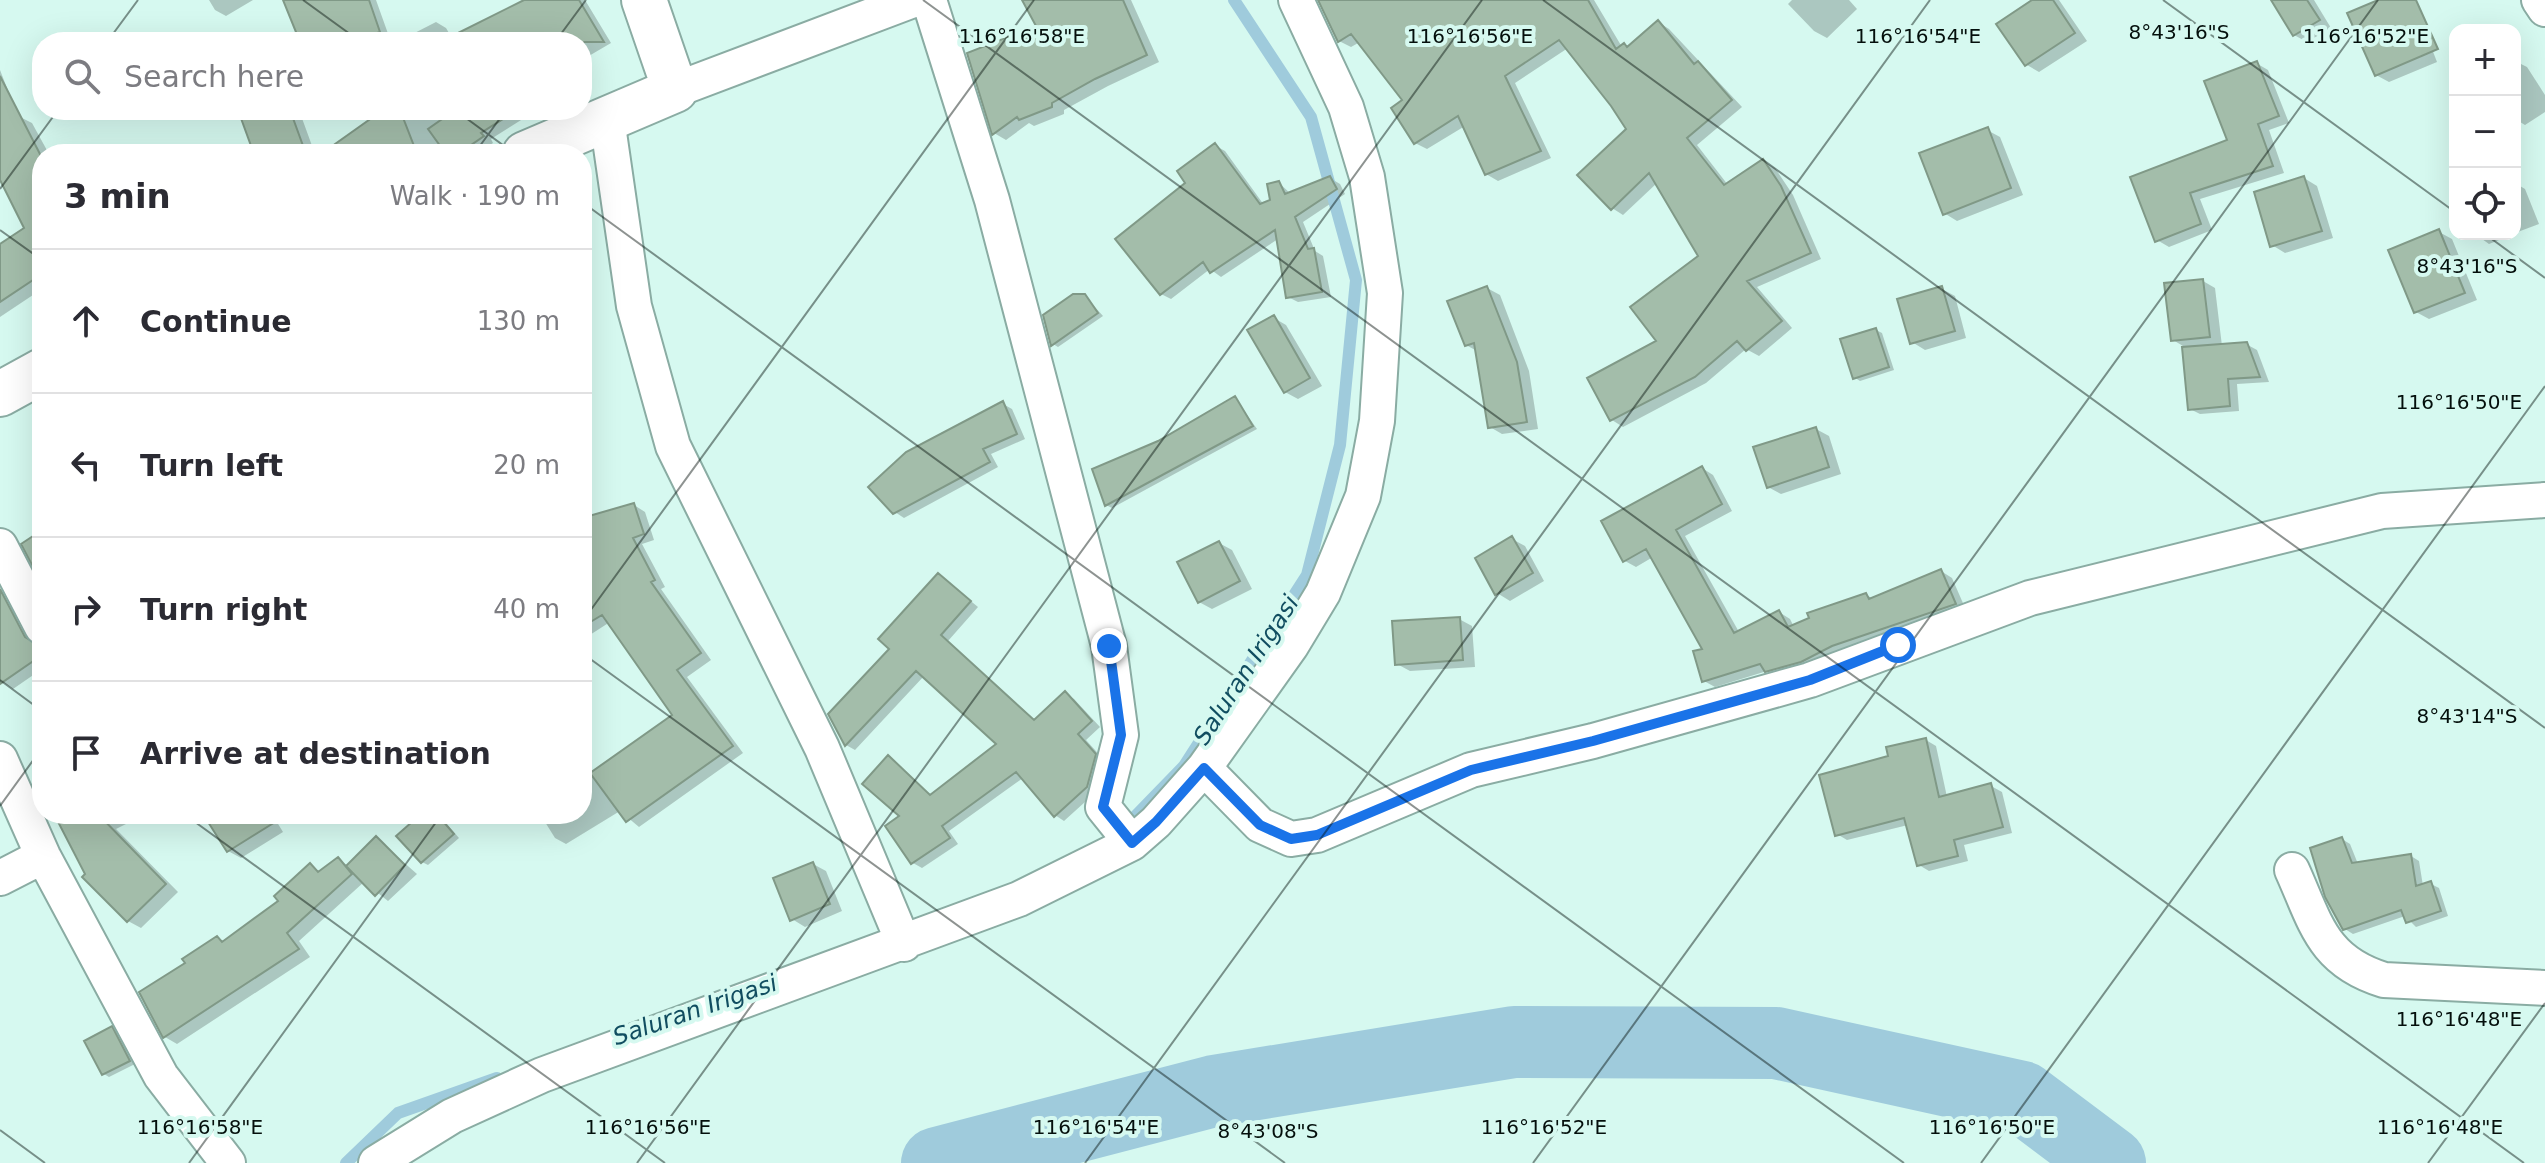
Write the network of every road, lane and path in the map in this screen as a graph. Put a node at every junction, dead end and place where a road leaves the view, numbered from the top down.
1 (644, 0) edge
2 (913, 0) edge
3 (929, 0) edge
4 (1296, 0) edge
5 (2539, 0) edge
6 (2545, 9) edge
7 (675, 90) junction
8 (607, 119) junction
9 (548, 144) edge
10 (32, 376) edge
11 (0, 394) edge
12 (2545, 500) edge
13 (0, 546) edge
14 (32, 608) edge
15 (0, 759) edge
16 (1204, 768) junction
17 (1127, 839) junction
18 (43, 856) junction
19 (2292, 870) dead end
20 (0, 878) edge
21 (902, 942) junction
22 (2545, 988) edge
23 (228, 1163) edge
24 (376, 1163) edge

1 - 7 street
2 - 7 street
3 - 17 street
4 - 16 street
5 - 6 street
7 - 8 street
8 - 9 street
8 - 21 street
10 - 11 street
12 - 16 street
13 - 14 street
15 - 18 street
16 - 17 street
17 - 21 street
18 - 20 street
18 - 23 street
19 - 22 street
21 - 24 street

